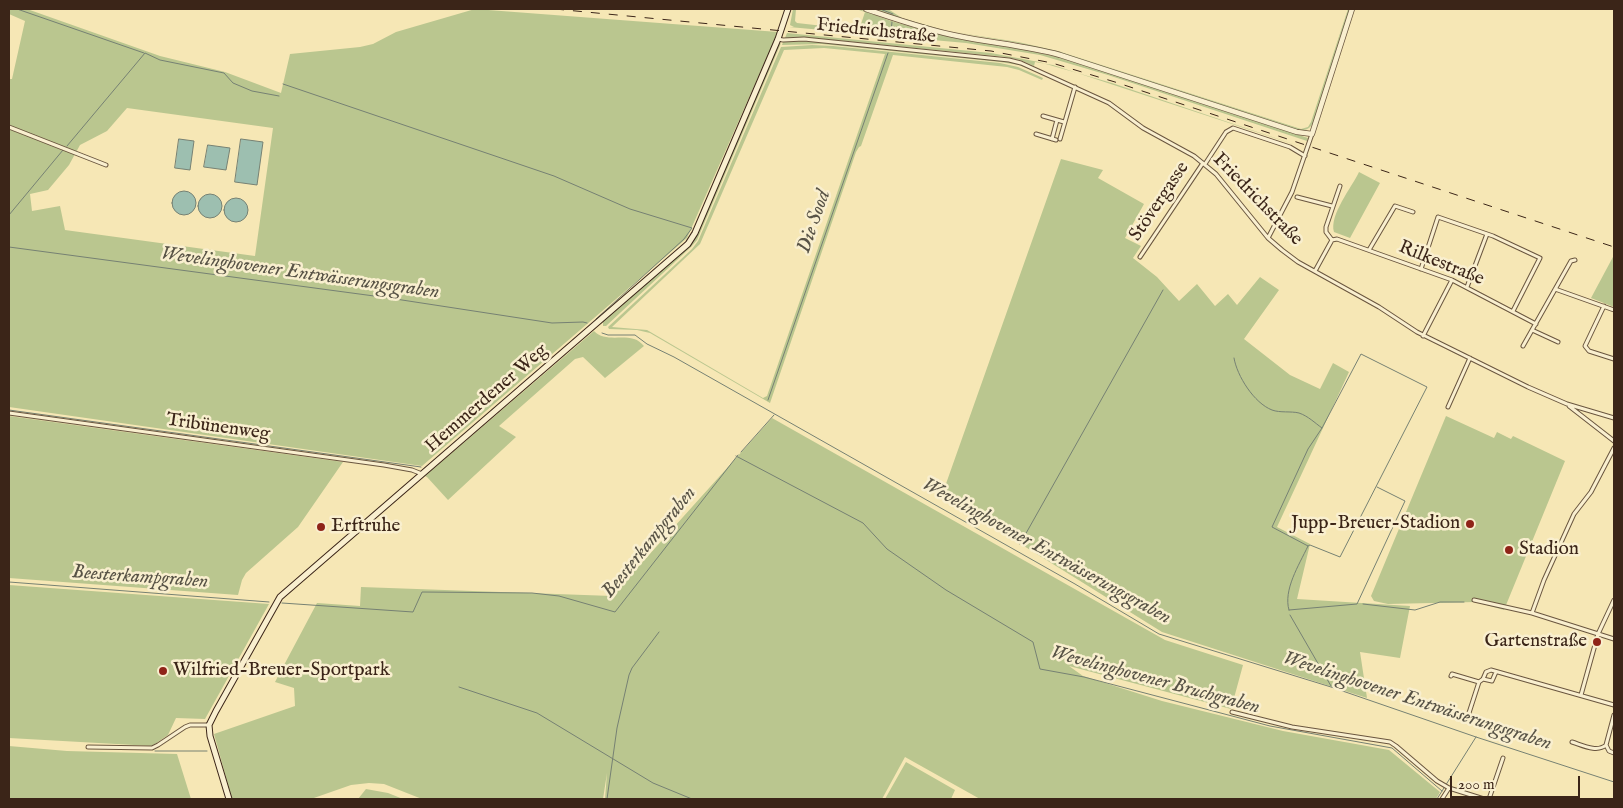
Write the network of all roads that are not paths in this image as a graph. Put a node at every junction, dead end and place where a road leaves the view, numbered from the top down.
1 (788, 9) edge
2 (866, 9) edge
3 (1352, 9) edge
4 (778, 39) junction
5 (1075, 87) junction
6 (1043, 116) dead end
7 (1058, 120) junction
8 (1064, 122) junction
9 (9, 127) edge
10 (1036, 134) dead end
11 (1312, 134) junction
12 (1056, 139) junction
13 (1305, 156) junction
14 (1204, 163) junction
15 (106, 165) dead end
16 (1340, 186) dead end
17 (1297, 197) dead end
18 (1332, 206) junction
19 (1414, 212) dead end
20 (1487, 234) junction
21 (1268, 238) junction
22 (1332, 240) junction
23 (1369, 250) junction
24 (1140, 257) dead end
25 (1575, 260) dead end
26 (1421, 269) junction
27 (1315, 271) junction
28 (1452, 280) junction
29 (1467, 287) junction
30 (1555, 289) junction
31 (1604, 306) junction
32 (1614, 310) edge
33 (1513, 311) junction
34 (1536, 324) junction
35 (1532, 330) junction
36 (1423, 336) junction
37 (1558, 342) dead end
38 (1524, 346) dead end
39 (1470, 358) junction
40 (1614, 360) edge
41 (1567, 404) junction
42 (1448, 407) dead end
43 (1592, 412) junction
44 (9, 413) edge
45 (1614, 418) edge
46 (1589, 420) junction
47 (1614, 441) edge
48 (1614, 448) edge
49 (422, 474) junction
50 (1474, 600) dead end
51 (1614, 600) edge
52 (1532, 613) junction
53 (1598, 634) junction
54 (1614, 639) edge
55 (1496, 672) junction
56 (1451, 676) dead end
57 (1481, 681) junction
58 (1581, 696) junction
59 (1614, 705) edge
60 (1232, 712) dead end
61 (1614, 715) edge
62 (1468, 716) dead end
63 (209, 725) junction
64 (1572, 742) dead end
65 (1606, 745) junction
66 (88, 747) dead end
67 (1614, 753) edge
68 (1503, 758) dead end
69 (1448, 788) junction
70 (229, 799) edge
71 (1442, 799) edge
72 (1484, 799) edge
73 (1489, 799) edge

1 - 4 main road, Hemmerdener Weg
2 - 11 street
3 - 11 street
4 - 5 street, Friedrichstraße
4 - 49 main road, Hemmerdener Weg
5 - 8 street
5 - 14 street, Friedrichstraße
6 - 7 street
7 - 8 street
7 - 12 street
8 - 12 street
9 - 15 street
10 - 12 street
11 - 13 street
13 - 14 street, Stövergasse
13 - 21 street
14 - 21 street, Friedrichstraße
14 - 24 street, Stövergasse
16 - 18 street
17 - 18 street
18 - 22 street
19 - 23 street
20 - 26 street
20 - 29 street
20 - 33 street
21 - 27 street, Friedrichstraße
22 - 23 street, Rilkestraße
22 - 27 street
23 - 26 street, Rilkestraße
25 - 30 street
26 - 28 street, Rilkestraße
27 - 36 street, Friedrichstraße
28 - 29 street, Rilkestraße
28 - 36 street
29 - 33 street, Rilkestraße
30 - 31 street
30 - 34 street
31 - 32 street
31 - 40 street
33 - 34 street, Rilkestraße
34 - 35 street
35 - 37 street
35 - 38 street
36 - 39 street, Friedrichstraße
39 - 41 street, Friedrichstraße
39 - 42 street
41 - 43 street, Friedrichstraße
41 - 46 street
43 - 45 street, Friedrichstraße
43 - 46 street
44 - 49 street, Tribünenweg
46 - 47 street
48 - 52 street
49 - 63 main road, Hemmerdener Weg
50 - 52 street
51 - 53 street
52 - 53 street
53 - 54 street
53 - 58 street
55 - 57 street
55 - 57 street
55 - 58 street
56 - 57 street
57 - 62 street
58 - 59 street
60 - 69 street
61 - 65 street
63 - 66 street
63 - 70 main road
64 - 65 street
65 - 67 street
68 - 73 street
69 - 71 street
69 - 72 street

